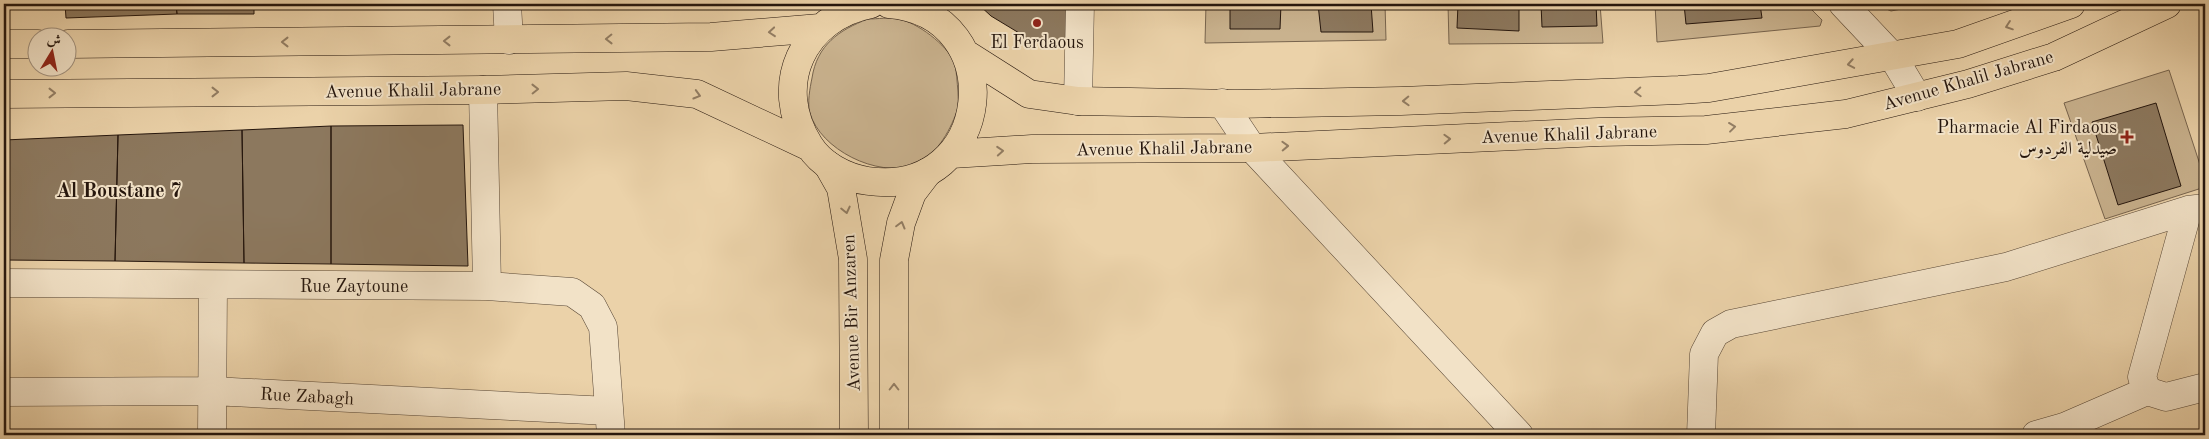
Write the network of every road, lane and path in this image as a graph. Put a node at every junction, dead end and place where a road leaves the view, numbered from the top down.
1 (507, 4) edge
2 (871, 4) edge
3 (889, 4) edge
4 (1080, 4) edge
5 (1843, 4) edge
6 (2071, 4) edge
7 (2167, 4) edge
8 (820, 28) junction
9 (509, 40) junction
10 (4, 44) edge
11 (28, 44) edge
12 (78, 44) edge
13 (966, 54) junction
14 (1893, 57) junction
15 (483, 90) junction
16 (1679, 90) junction
17 (4, 94) edge
18 (1917, 97) junction
19 (1078, 101) junction
20 (1222, 103) junction
21 (1689, 130) junction
22 (1252, 148) junction
23 (951, 154) junction
24 (819, 156) junction
25 (928, 172) junction
26 (2196, 209) edge
27 (4, 283) edge
28 (213, 286) junction
29 (487, 286) junction
30 (2205, 387) edge
31 (2147, 390) junction
32 (212, 391) junction
33 (4, 392) edge
34 (610, 423) edge
35 (212, 435) edge
36 (854, 435) edge
37 (894, 435) edge
38 (1519, 435) edge
39 (1701, 435) edge
40 (2036, 435) edge

1 - 9 street
2 - 8 main road
3 - 13 main road
4 - 19 street
5 - 14 street
6 -> 14 main road
7 - 18 main road, Avenue Khalil Jabrane
8 -> 9 main road
8 - 24 main road, Avenue Bir Anzaren
9 -> 12 main road
10 - 11 main road
13 - 19 main road
13 - 23 main road
14 -> 16 main road
14 - 18 street
17 -> 15 main road, Avenue Khalil Jabrane
15 -> 24 main road, Avenue Khalil Jabrane
15 - 29 street
16 -> 20 main road
16 - 21 main road
21 -> 18 main road, Avenue Khalil Jabrane
19 - 20 main road
20 - 22 street
22 -> 21 main road, Avenue Khalil Jabrane
23 -> 22 main road, Avenue Khalil Jabrane
22 - 38 street
23 - 25 main road
24 - 25 main road, Avenue Khalil Jabrane
24 -> 36 main road, Avenue Bir Anzaren
37 -> 25 main road
26 - 31 street
26 - 39 street
27 - 28 street, Rue Zaytoune
28 - 29 street, Rue Zaytoune
28 - 32 street
29 - 34 street, Rue Zaytoune
30 - 31 street
31 - 40 street
32 - 33 street, Rue Zabagh
32 - 34 street, Rue Zabagh
32 - 35 street

